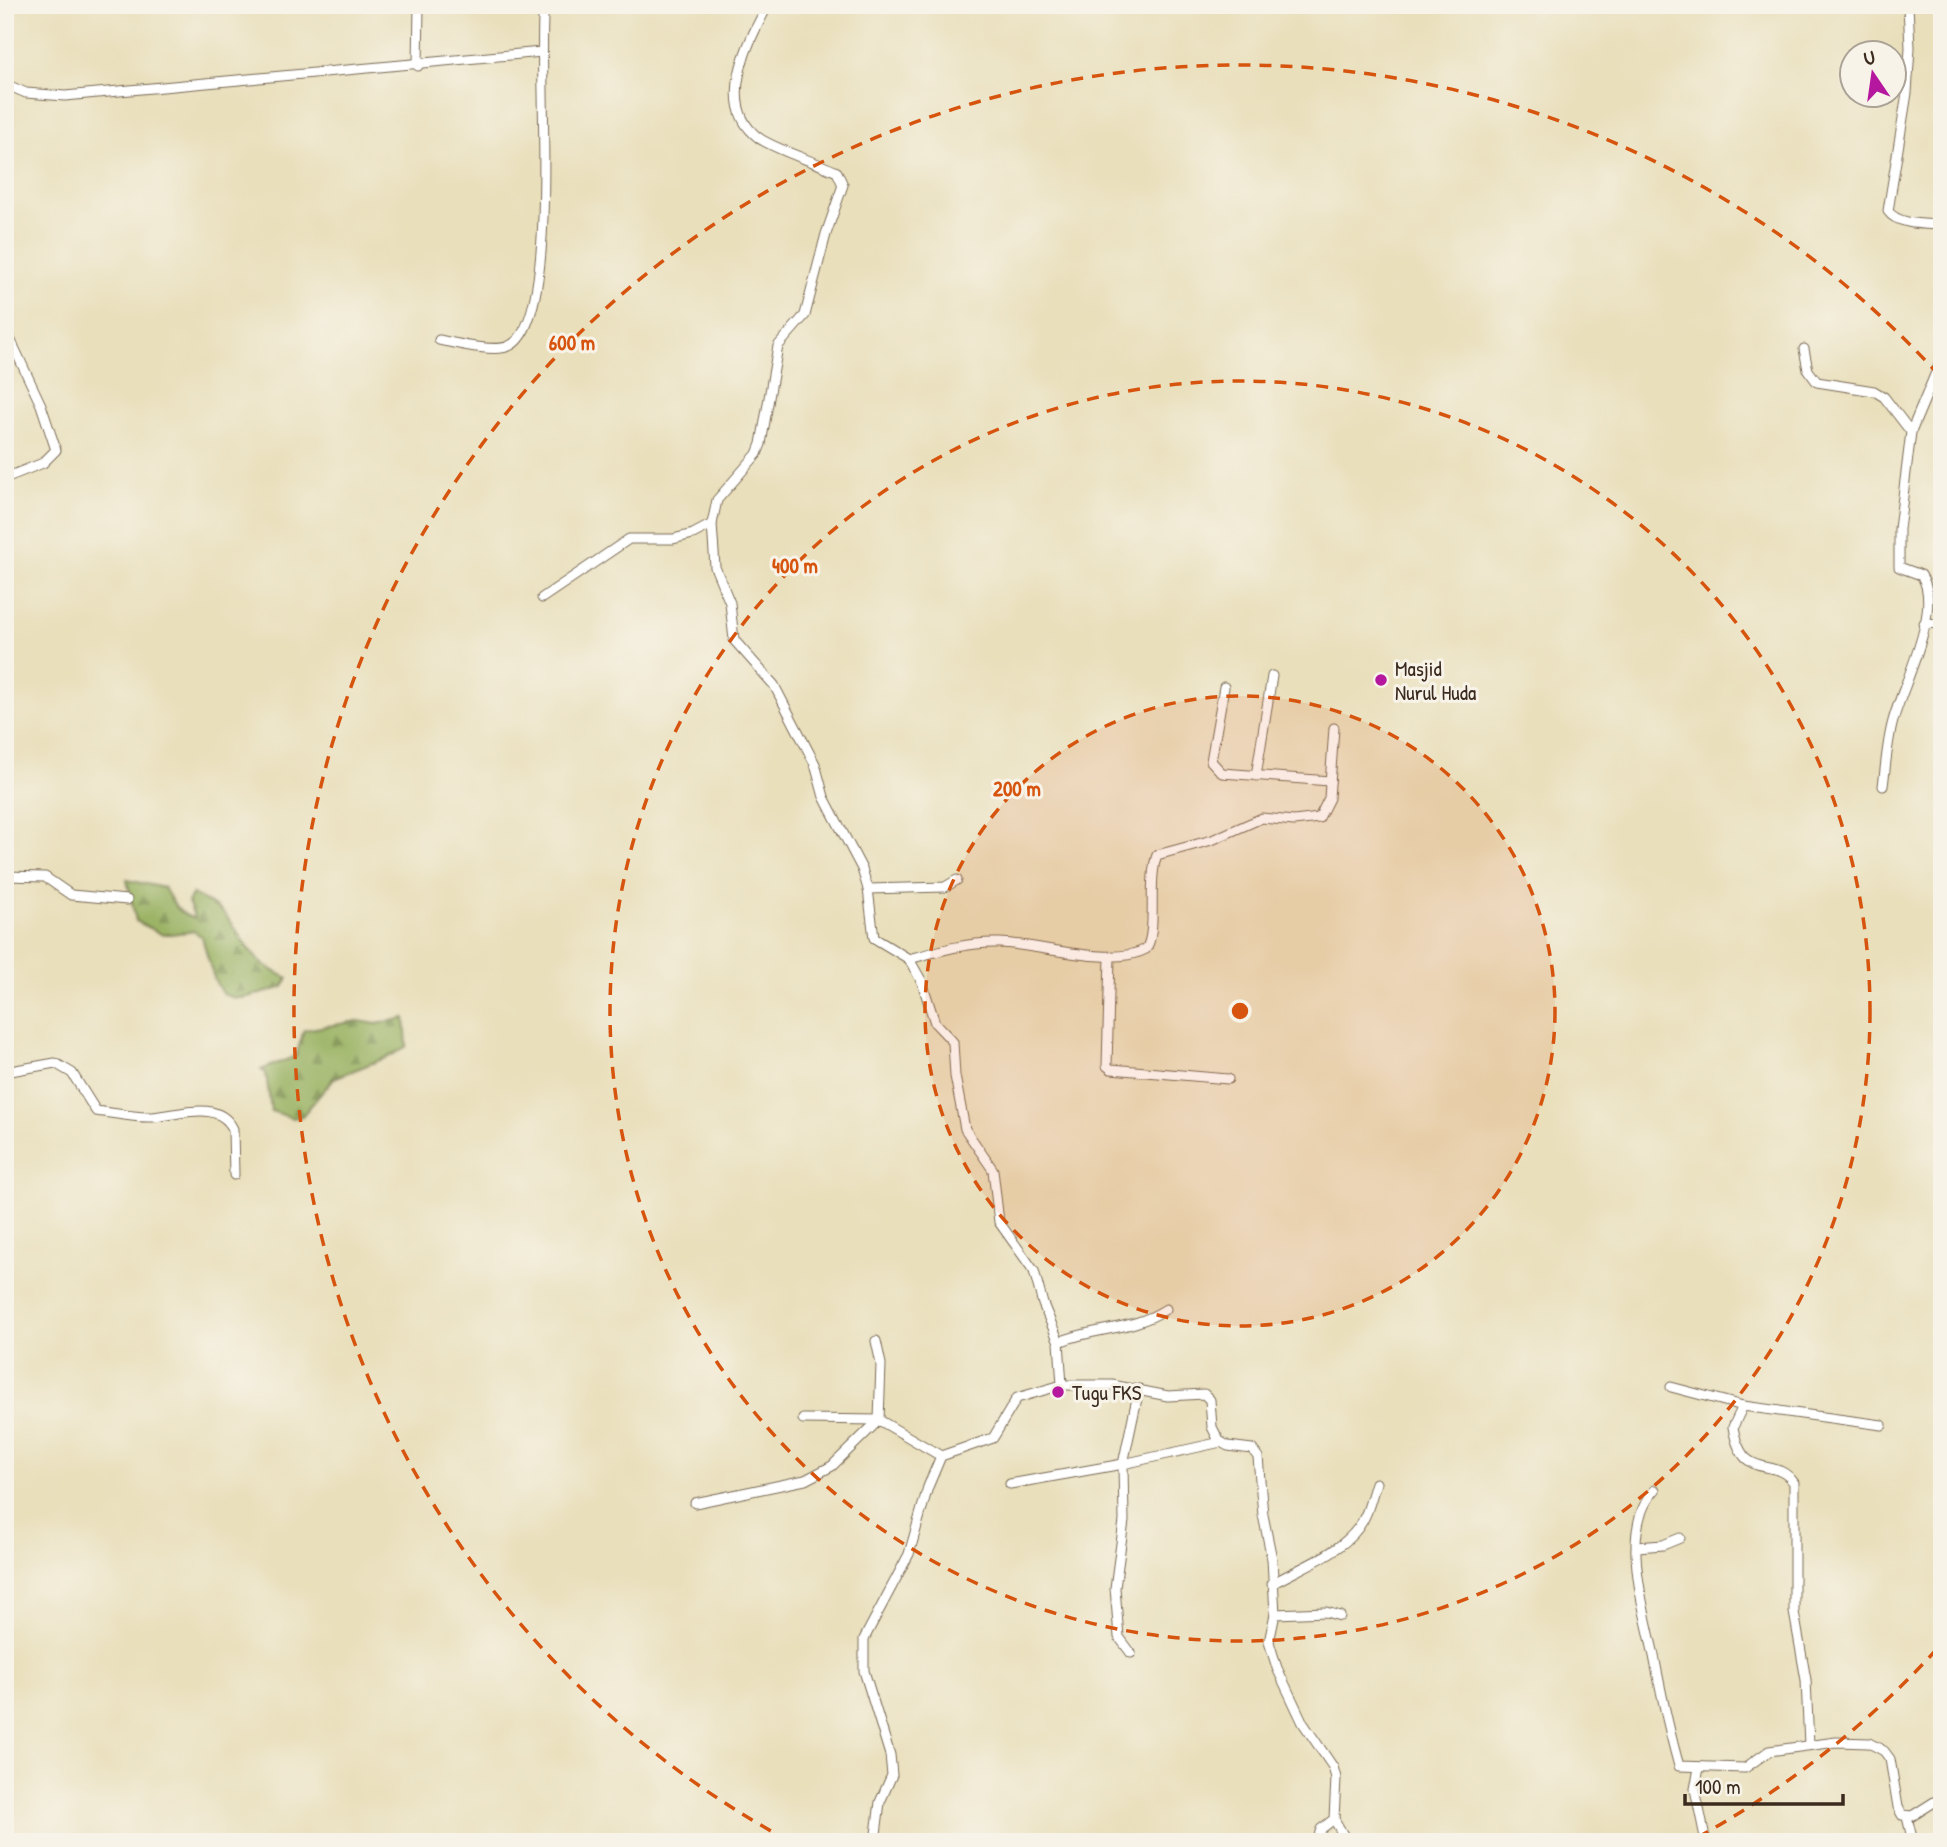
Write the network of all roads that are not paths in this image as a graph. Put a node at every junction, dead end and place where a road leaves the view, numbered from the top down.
1 (419, 5) edge
2 (544, 5) edge
3 (768, 5) edge
4 (1908, 5) edge
5 (542, 52) junction
6 (418, 65) junction
7 (5, 84) edge
8 (1942, 225) edge
9 (5, 328) edge
10 (439, 340) dead end
11 (1804, 349) dead end
12 (1942, 358) edge
13 (1911, 432) junction
14 (5, 478) edge
15 (712, 524) junction
16 (542, 598) dead end
17 (1924, 624) junction
18 (1942, 624) edge
19 (1272, 676) dead end
20 (1224, 687) dead end
21 (1334, 728) dead end
22 (1256, 776) junction
23 (1330, 781) junction
24 (1883, 786) dead end
25 (5, 876) edge
26 (957, 880) dead end
27 (868, 889) junction
28 (127, 900) dead end
29 (1110, 957) junction
30 (909, 959) junction
31 (5, 1072) edge
32 (1228, 1079) dead end
33 (234, 1175) dead end
34 (1166, 1309) dead end
35 (876, 1341) dead end
36 (1059, 1342) junction
37 (1062, 1385) junction
38 (1671, 1387) dead end
39 (1139, 1389) junction
40 (1743, 1406) junction
41 (803, 1419) dead end
42 (879, 1420) junction
43 (1882, 1425) dead end
44 (1221, 1442) junction
45 (942, 1456) junction
46 (1122, 1464) junction
47 (1376, 1483) dead end
48 (1010, 1484) dead end
49 (1655, 1490) dead end
50 (695, 1503) dead end
51 (1680, 1538) dead end
52 (1637, 1547) junction
53 (1272, 1584) junction
54 (1275, 1615) junction
55 (1340, 1616) dead end
56 (1131, 1653) dead end
57 (1809, 1745) junction
58 (1699, 1768) junction
59 (1942, 1797) edge
60 (1907, 1817) junction
61 (1334, 1819) junction
62 (875, 1842) edge
63 (1317, 1842) edge
64 (1347, 1842) edge
65 (1706, 1842) edge
66 (1913, 1842) edge

1 - 6 street
2 - 5 street
3 - 15 street
4 - 8 street
5 - 6 street
5 - 10 street
6 - 7 street
9 - 14 street
11 - 13 street
12 - 13 street
13 - 17 street
15 - 16 street
15 - 27 street
17 - 18 street
17 - 24 street
19 - 22 street
20 - 22 street
21 - 23 street
22 - 23 street
23 - 29 street
25 - 28 street
26 - 27 street
27 - 30 street
29 - 30 street
29 - 32 street
30 - 36 street
31 - 33 street
34 - 36 street
35 - 42 street
36 - 37 street
37 - 39 street
37 - 45 street
38 - 40 street
39 - 44 street
39 - 46 street
40 - 43 street
40 - 57 street
41 - 42 street
42 - 45 street
42 - 50 street
44 - 46 street
44 - 53 street
45 - 62 street
46 - 48 street
46 - 56 street
47 - 53 street
49 - 52 street
51 - 52 street
52 - 58 street
53 - 54 street
54 - 55 street
54 - 61 street
57 - 58 street
57 - 60 street
58 - 65 street
59 - 60 street
60 - 66 street
61 - 63 street
61 - 64 street

